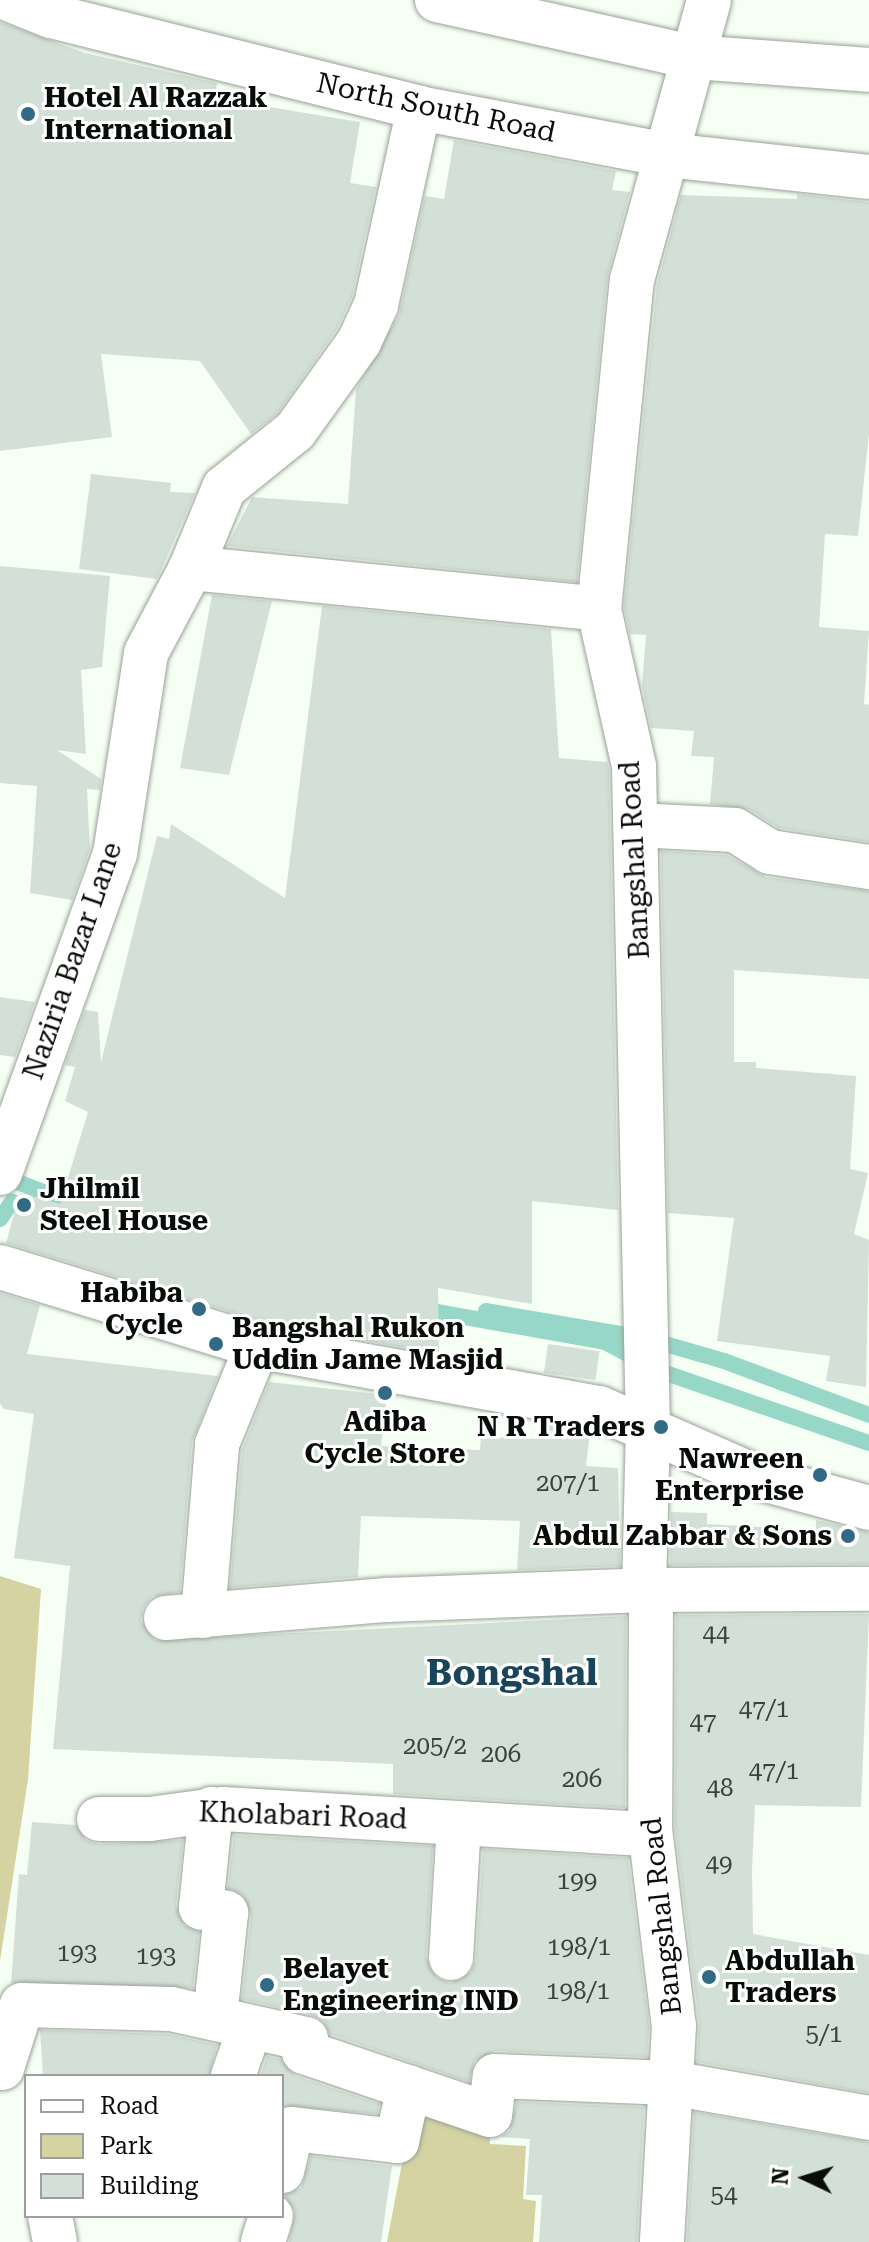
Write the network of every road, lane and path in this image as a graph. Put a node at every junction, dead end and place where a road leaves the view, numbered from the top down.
1 (11, 0) edge
2 (437, 0) edge
3 (709, 0) edge
4 (693, 57) junction
5 (869, 70) edge
6 (419, 108) junction
7 (667, 155) junction
8 (869, 177) edge
9 (191, 568) junction
10 (599, 609) junction
11 (636, 825) junction
12 (869, 867) edge
13 (0, 1173) edge
14 (0, 1267) edge
15 (257, 1346) junction
16 (648, 1430) junction
17 (869, 1508) edge
18 (869, 1589) edge
19 (647, 1590) junction
20 (211, 1809) junction
21 (99, 1819) dead end
22 (459, 1824) junction
23 (650, 1829) junction
24 (451, 1958) dead end
25 (232, 2023) junction
26 (233, 2074) edge
27 (9, 2075) edge
28 (671, 2083) junction
29 (409, 2087) junction
30 (869, 2118) edge
31 (287, 2128) edge
32 (284, 2154) edge
33 (50, 2218) edge
34 (270, 2218) edge
35 (55, 2242) edge
36 (263, 2242) edge
37 (662, 2242) edge

1 - 6 main road, North South Road
2 - 4 main road
3 - 4 main road, Bangshal Road
4 - 5 main road
4 - 7 main road, Bangshal Road
6 - 7 main road, North South Road
6 - 9 main road, Naziria Bazar Lane
7 - 8 main road, North South Road
7 - 10 main road, Bangshal Road
9 - 10 main road
9 - 13 main road, Naziria Bazar Lane
10 - 11 main road, Bangshal Road
11 - 12 main road
11 - 16 main road, Bangshal Road
14 - 15 main road
15 - 16 main road
15 - 19 main road
16 - 17 main road
16 - 19 main road, Bangshal Road
18 - 19 main road
19 - 23 main road, Bangshal Road
20 - 21 main road, Kholabari Road
20 - 22 main road, Kholabari Road
20 - 25 main road
22 - 23 main road, Kholabari Road
22 - 24 main road
23 - 28 main road, Bangshal Road
25 - 26 main road
25 - 27 main road
25 - 29 main road
28 - 29 main road
28 - 30 main road
28 - 37 main road, Bangshal Road
29 - 31 main road
31 - 32 main road
33 - 35 main road
34 - 36 main road

